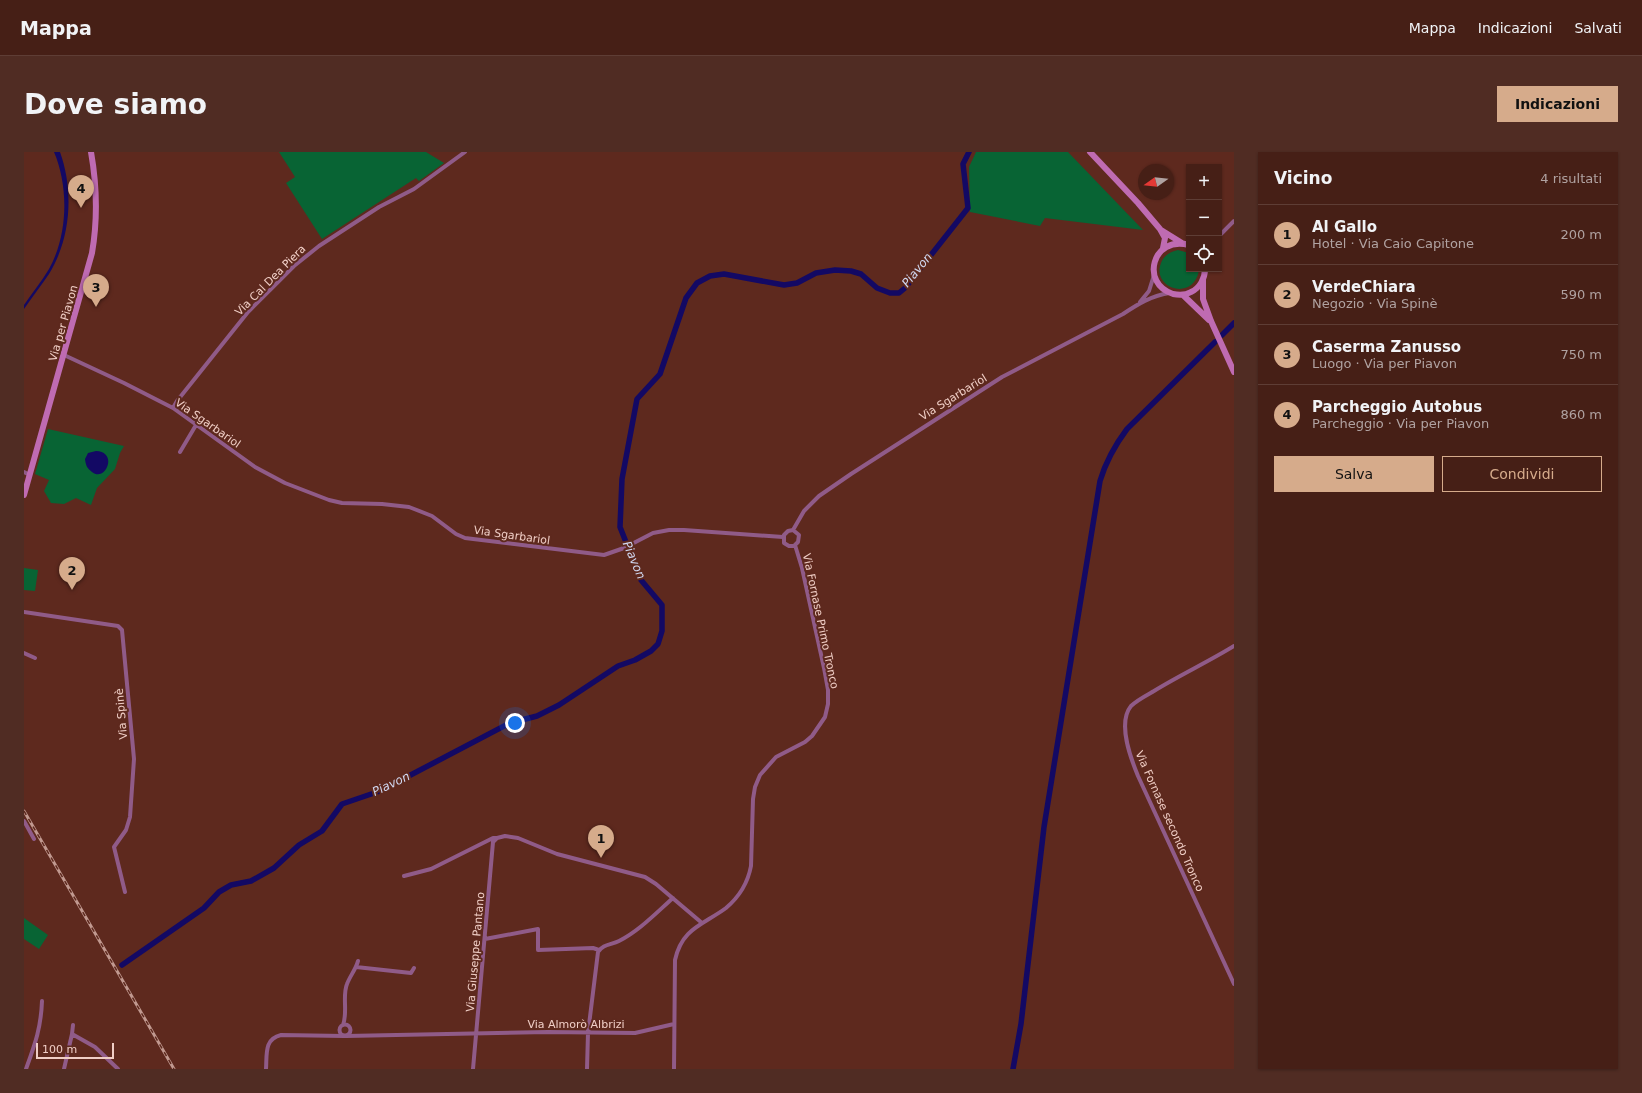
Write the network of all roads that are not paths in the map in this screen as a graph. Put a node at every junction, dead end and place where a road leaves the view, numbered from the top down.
1 (91, 152) edge
2 (465, 152) edge
3 (1090, 152) edge
4 (1234, 221) edge
5 (1160, 229) junction
6 (1222, 232) edge
7 (1182, 243) junction
8 (1186, 244) edge
9 (1163, 248) junction
10 (1204, 272) edge
11 (1154, 275) junction
12 (1203, 280) junction
13 (1169, 293) junction
14 (1183, 294) junction
15 (1140, 302) junction
16 (1211, 321) junction
17 (64, 355) junction
18 (1234, 372) edge
19 (173, 408) junction
20 (196, 425) junction
21 (180, 452) dead end
22 (27, 474) edge
23 (24, 495) edge
24 (792, 530) junction
25 (783, 537) junction
26 (795, 545) junction
27 (24, 612) edge
28 (1234, 646) edge
29 (24, 653) edge
30 (35, 658) dead end
31 (24, 821) edge
32 (497, 838) junction
33 (34, 839) dead end
34 (404, 876) dead end
35 (125, 892) dead end
36 (673, 898) junction
37 (702, 922) junction
38 (485, 939) junction
39 (599, 950) junction
40 (358, 960) dead end
41 (356, 967) junction
42 (414, 968) dead end
43 (1234, 984) edge
44 (42, 1001) dead end
45 (345, 1017) junction
46 (674, 1024) junction
47 (73, 1025) dead end
48 (343, 1025) junction
49 (349, 1028) junction
50 (340, 1031) junction
51 (588, 1033) junction
52 (72, 1034) junction
53 (476, 1034) junction
54 (332, 1035) junction
55 (361, 1035) junction
56 (345, 1036) junction
57 (26, 1069) edge
58 (64, 1069) edge
59 (118, 1069) edge
60 (266, 1069) edge
61 (473, 1069) edge
62 (587, 1069) edge
63 (674, 1069) edge

1 - 17 main road, Via per Piavon
2 - 19 street, Via Cal Dea Piera
3 - 5 main road
4 - 6 street
5 - 7 main road
5 - 9 main road
7 - 8 main road
7 - 9 main road
9 - 11 main road
10 - 12 main road
11 - 13 main road
11 - 15 street, Via Sgarbariol
12 - 14 main road
12 - 16 main road
13 - 14 main road
13 - 15 street, Via Sgarbariol
14 - 16 main road
15 - 24 street, Via Sgarbariol
16 - 18 main road
17 - 19 street, Via Sgarbariol
17 - 22 main road, Via per Piavon
19 - 20 street, Via Sgarbariol
20 - 21 street
20 - 25 street, Via Sgarbariol
22 - 23 main road, Via per Piavon
24 - 25 street, Via Sgarbariol
24 - 26 street
25 - 26 street
26 - 37 street, Via Fornase Primo Tronco
27 - 35 street, Via Spinè
28 - 43 street, Via Fornase secondo Tronco
29 - 30 street
31 - 33 street
32 - 34 street
32 - 36 street
32 - 38 street, Via Giuseppe Pantano
36 - 37 street
36 - 39 street
37 - 46 street, Via Fornase Primo Tronco
38 - 39 street
38 - 53 street, Via Giuseppe Pantano
39 - 51 street
40 - 41 street
41 - 42 street
41 - 45 street
44 - 57 street
45 - 48 street
45 - 49 street
46 - 51 street, Via Almorò Albrizi
46 - 63 street, Via Fornase Primo Tronco
47 - 52 street
48 - 49 street
48 - 50 street
49 - 55 street
49 - 56 street
50 - 54 street
50 - 56 street
51 - 53 street, Via Almorò Albrizi
51 - 62 street
52 - 58 street
52 - 59 street
53 - 55 street, Via Almorò Albrizi
53 - 61 street, Via Giuseppe Pantano
54 - 56 street, Via Almorò Albrizi
54 - 60 street, Via Almorò Albrizi
55 - 56 street, Via Almorò Albrizi

